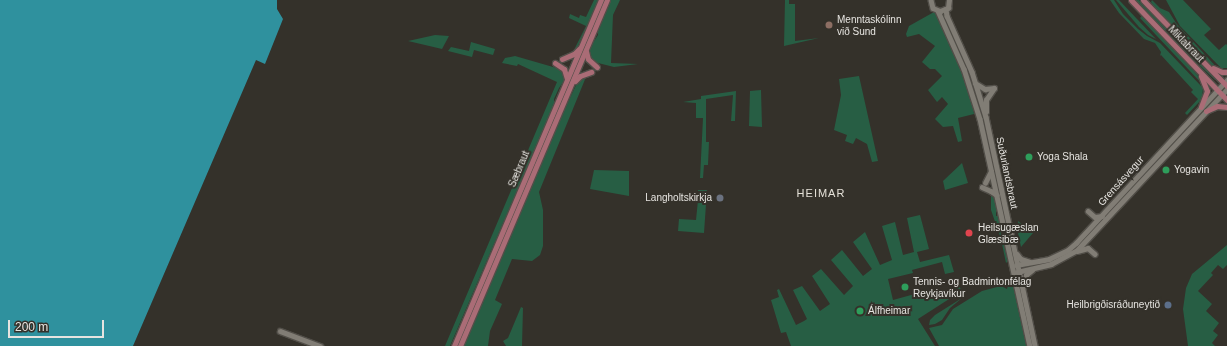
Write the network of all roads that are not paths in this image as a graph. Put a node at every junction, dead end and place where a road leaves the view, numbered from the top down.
1 (601, 0) edge
2 (607, 0) edge
3 (931, 0) edge
4 (949, 0) edge
5 (1131, 0) edge
6 (1143, 0) edge
7 (946, 9) junction
8 (938, 11) junction
9 (583, 44) junction
10 (586, 50) junction
11 (562, 59) dead end
12 (555, 63) dead end
13 (1194, 65) junction
14 (1208, 65) junction
15 (597, 67) dead end
16 (590, 72) dead end
17 (1227, 72) edge
18 (567, 81) junction
19 (975, 83) junction
20 (1226, 83) edge
21 (570, 87) junction
22 (1227, 89) edge
23 (1217, 90) junction
24 (1222, 94) junction
25 (1227, 100) edge
26 (1201, 107) junction
27 (1227, 107) edge
28 (1206, 111) junction
29 (986, 117) junction
30 (984, 136) junction
31 (994, 153) junction
32 (991, 169) junction
33 (997, 195) junction
34 (1088, 211) dead end
35 (1103, 215) junction
36 (1015, 251) junction
37 (1074, 252) junction
38 (1095, 254) dead end
39 (1036, 262) junction
40 (1018, 265) junction
41 (1012, 266) junction
42 (1033, 268) junction
43 (1020, 271) junction
44 (1014, 272) junction
45 (1024, 291) junction
46 (280, 332) dead end
47 (320, 346) edge
48 (454, 346) edge
49 (460, 346) edge
50 (1030, 346) edge
51 (1035, 346) edge

1 - 9 highway, Sæbraut
2 - 10 highway, Sæbraut
3 - 8 main road, Suðurlandsbraut
4 - 7 main road
5 - 13 highway, Miklabraut
6 - 14 highway, Miklabraut
7 - 8 main road
7 - 19 main road, Suðurlandsbraut
8 - 30 main road, Suðurlandsbraut
9 - 11 highway
9 - 18 highway, Sæbraut
10 - 15 highway
10 - 21 highway, Sæbraut
12 - 18 highway
13 - 23 highway, Miklabraut
13 - 26 highway
14 - 17 highway
14 - 20 highway, Miklabraut
16 - 21 highway
18 - 48 highway, Sæbraut
19 - 29 main road, Suðurlandsbraut
19 - 29 main road
20 - 23 main road, Grensásvegur
21 - 49 highway, Sæbraut
22 - 24 main road, Grensásvegur
23 - 24 highway, Miklabraut
23 - 26 main road, Grensásvegur
24 - 25 highway, Miklabraut
24 - 28 main road, Grensásvegur
26 - 35 main road, Grensásvegur
27 - 28 highway
28 - 37 main road, Grensásvegur
29 - 31 main road, Suðurlandsbraut
30 - 31 main road
30 - 32 main road, Suðurlandsbraut
31 - 36 main road, Suðurlandsbraut
32 - 33 main road, Suðurlandsbraut
32 - 33 main road
33 - 41 main road, Suðurlandsbraut
34 - 35 main road
35 - 39 main road, Grensásvegur
36 - 39 main road
36 - 40 main road, Suðurlandsbraut
37 - 38 main road
37 - 42 main road, Grensásvegur
39 - 40 main road, Grensásvegur
40 - 41 main road, Grensásvegur
40 - 43 main road, Suðurlandsbraut
41 - 44 main road, Suðurlandsbraut
42 - 43 main road, Grensásvegur
42 - 45 main road
43 - 44 main road, Grensásvegur
43 - 45 main road, Suðurlandsbraut
44 - 50 main road, Suðurlandsbraut
45 - 51 main road, Suðurlandsbraut
46 - 47 main road

